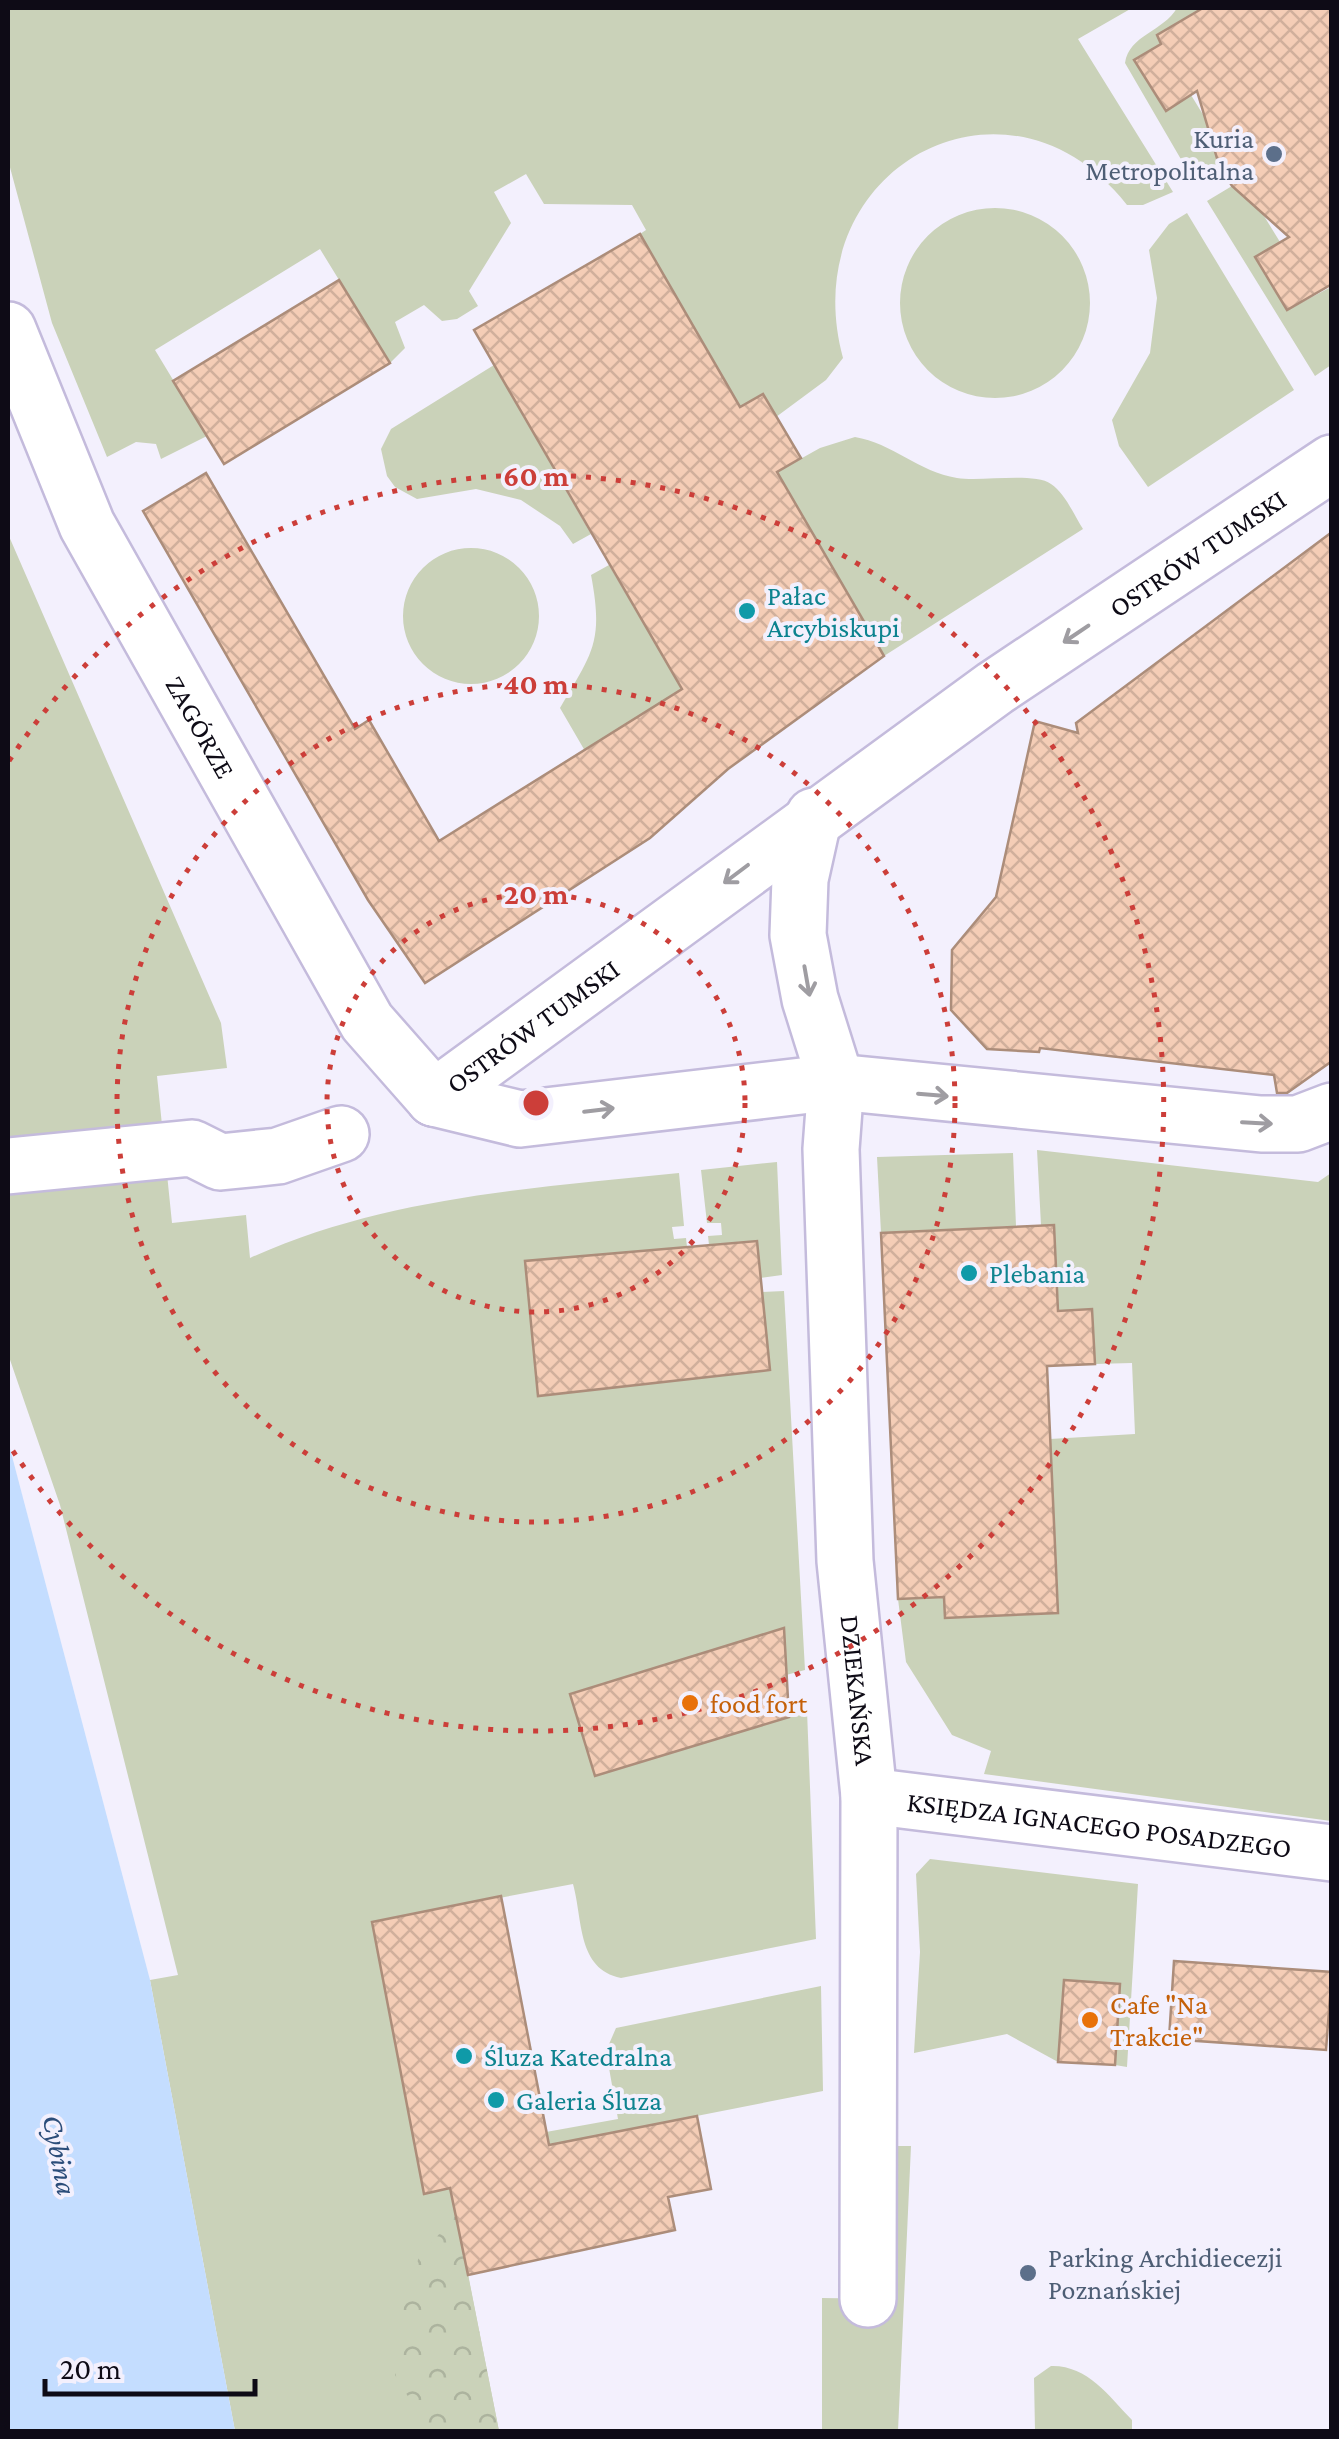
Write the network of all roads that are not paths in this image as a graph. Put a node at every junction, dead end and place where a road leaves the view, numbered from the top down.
1 (8, 330) edge
2 (1332, 463) edge
3 (814, 816) junction
4 (836, 1082) junction
5 (434, 1098) junction
6 (1332, 1111) edge
7 (341, 1134) dead end
8 (8, 1166) edge
9 (869, 1796) junction
10 (1332, 1852) edge
11 (868, 2299) dead end

1 - 5 street, ZAGÓRZE
2 -> 3 street, OSTRÓW TUMSKI
3 -> 4 street
3 -> 5 street, OSTRÓW TUMSKI
5 -> 4 street, OSTRÓW TUMSKI
4 -> 6 street, OSTRÓW TUMSKI
4 - 9 street, DZIEKAŃSKA
7 - 8 street
9 - 10 street, KSIĘDZA IGNACEGO POSADZEGO
9 - 11 street, DZIEKAŃSKA

